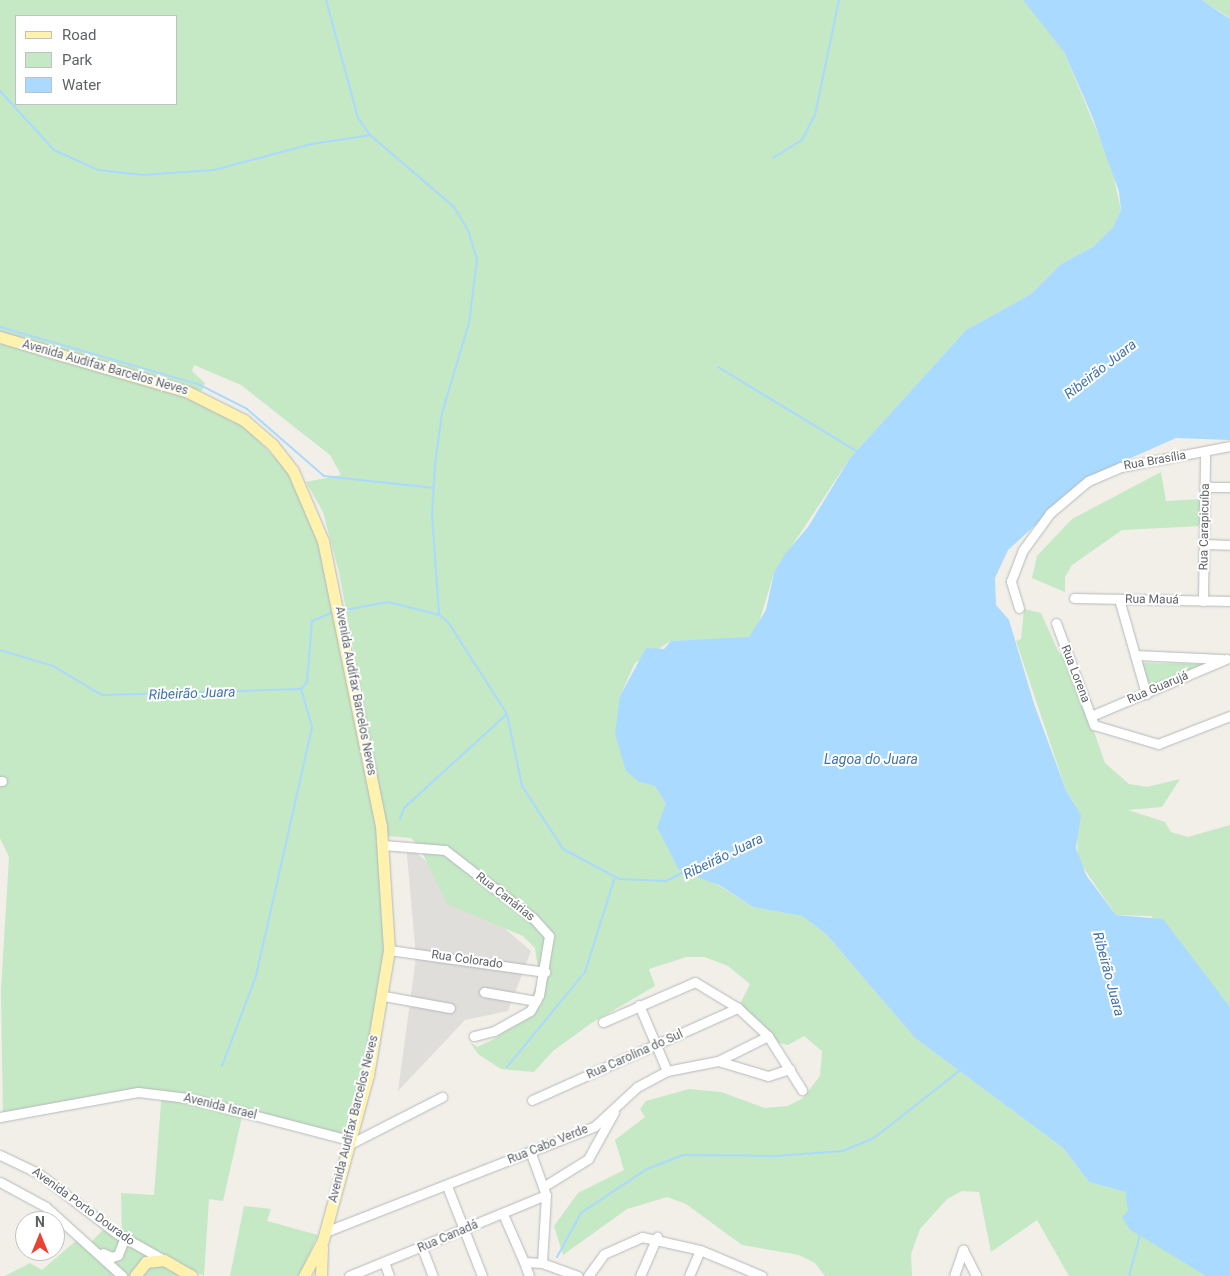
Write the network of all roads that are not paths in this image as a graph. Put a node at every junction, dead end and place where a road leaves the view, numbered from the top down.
1 (0, 337) edge
2 (1230, 446) edge
3 (1206, 453) junction
4 (1206, 487) junction
5 (1230, 487) edge
6 (1204, 544) junction
7 (1230, 545) edge
8 (1074, 598) dead end
9 (1119, 599) junction
10 (1203, 601) junction
11 (1230, 601) edge
12 (1019, 608) dead end
13 (1056, 623) dead end
14 (1135, 655) junction
15 (1228, 659) edge
16 (1146, 694) junction
17 (1091, 716) junction
18 (1230, 716) edge
19 (383, 845) junction
20 (389, 950) junction
21 (545, 972) junction
22 (484, 992) dead end
23 (384, 996) junction
24 (536, 1001) junction
25 (639, 1005) junction
26 (450, 1008) dead end
27 (738, 1008) junction
28 (603, 1022) dead end
29 (474, 1036) dead end
30 (768, 1036) junction
31 (656, 1046) junction
32 (718, 1061) junction
33 (790, 1069) junction
34 (667, 1071) junction
35 (802, 1090) dead end
36 (442, 1096) dead end
37 (532, 1100) dead end
38 (615, 1109) junction
39 (0, 1117) edge
40 (349, 1142) junction
41 (530, 1151) junction
42 (0, 1155) edge
43 (0, 1182) edge
44 (447, 1186) junction
45 (545, 1191) junction
46 (503, 1214) junction
47 (464, 1230) junction
48 (324, 1236) junction
49 (657, 1237) junction
50 (124, 1239) junction
51 (422, 1248) junction
52 (700, 1250) junction
53 (100, 1252) junction
54 (164, 1260) junction
55 (384, 1262) junction
56 (524, 1262) junction
57 (542, 1263) junction
58 (741, 1272) edge
59 (122, 1276) edge
60 (135, 1276) edge
61 (192, 1276) edge
62 (304, 1276) edge
63 (321, 1276) edge
64 (349, 1276) edge
65 (389, 1276) edge
66 (434, 1276) edge
67 (482, 1276) edge
68 (529, 1276) edge
69 (578, 1276) edge
70 (588, 1276) edge
71 (640, 1276) edge
72 (689, 1276) edge
73 (762, 1276) edge
74 (954, 1276) edge
75 (976, 1276) edge

1 - 19 main road, Avenida Audifax Barcelos Neves
2 - 3 street, Rua Brasília
3 - 4 street, Rua Carapicuíba
3 - 12 street, Rua Brasília
4 - 5 street
4 - 6 street, Rua Carapicuíba
6 - 7 street
6 - 10 street, Rua Carapicuíba
8 - 9 street, Rua Mauá
9 - 10 street, Rua Mauá
9 - 14 street
10 - 11 street, Rua Mauá
13 - 17 street, Rua Lorena
14 - 15 street
14 - 16 street
15 - 16 street, Rua Guarujá
16 - 17 street, Rua Guarujá
17 - 18 street, Rua Lorena
19 - 20 main road, Avenida Audifax Barcelos Neves
19 - 21 street, Rua Canárias
20 - 21 street, Rua Colorado
20 - 23 main road, Avenida Audifax Barcelos Neves
21 - 24 street, Rua Canárias
22 - 24 street
23 - 26 street
23 - 40 main road, Avenida Audifax Barcelos Neves
24 - 29 street, Rua Canárias
25 - 27 street
25 - 28 street
25 - 31 street
27 - 30 street
27 - 31 street, Rua Carolina do Sul
30 - 32 street
30 - 33 street
31 - 34 street
31 - 37 street, Rua Carolina do Sul
32 - 33 street, Rua Cabo Verde
32 - 34 street, Rua Cabo Verde
33 - 35 street
34 - 38 street, Rua Cabo Verde
36 - 40 street
38 - 41 street, Rua Cabo Verde
38 - 45 street, Rua Canadá
39 - 40 street, Avenida Israel
40 - 48 main road, Avenida Audifax Barcelos Neves
41 - 44 street, Rua Cabo Verde
41 - 45 street
42 - 50 street, Avenida Porto Dourado
43 - 53 street, Avenida Porto Dourado
44 - 47 street
44 - 48 street, Rua Cabo Verde
45 - 46 street, Rua Canadá
45 - 57 street
46 - 47 street, Rua Canadá
46 - 56 street
47 - 51 street, Rua Canadá
47 - 67 street
48 - 62 main road, Avenida Audifax Barcelos Neves
48 - 63 main road, Avenida Audifax Barcelos Neves
49 - 52 street
49 - 70 street
49 - 71 street
50 - 53 street
50 - 54 street, Avenida Porto Dourado
51 - 55 street, Rua Canadá
51 - 66 street
52 - 58 street
52 - 72 street
53 - 59 street, Avenida Porto Dourado
54 - 60 main road
54 - 61 main road, Avenida Porto Dourado
55 - 64 street, Rua Canadá
55 - 65 street
56 - 57 street
56 - 68 street
57 - 69 street
58 - 73 street
74 - 75 street

